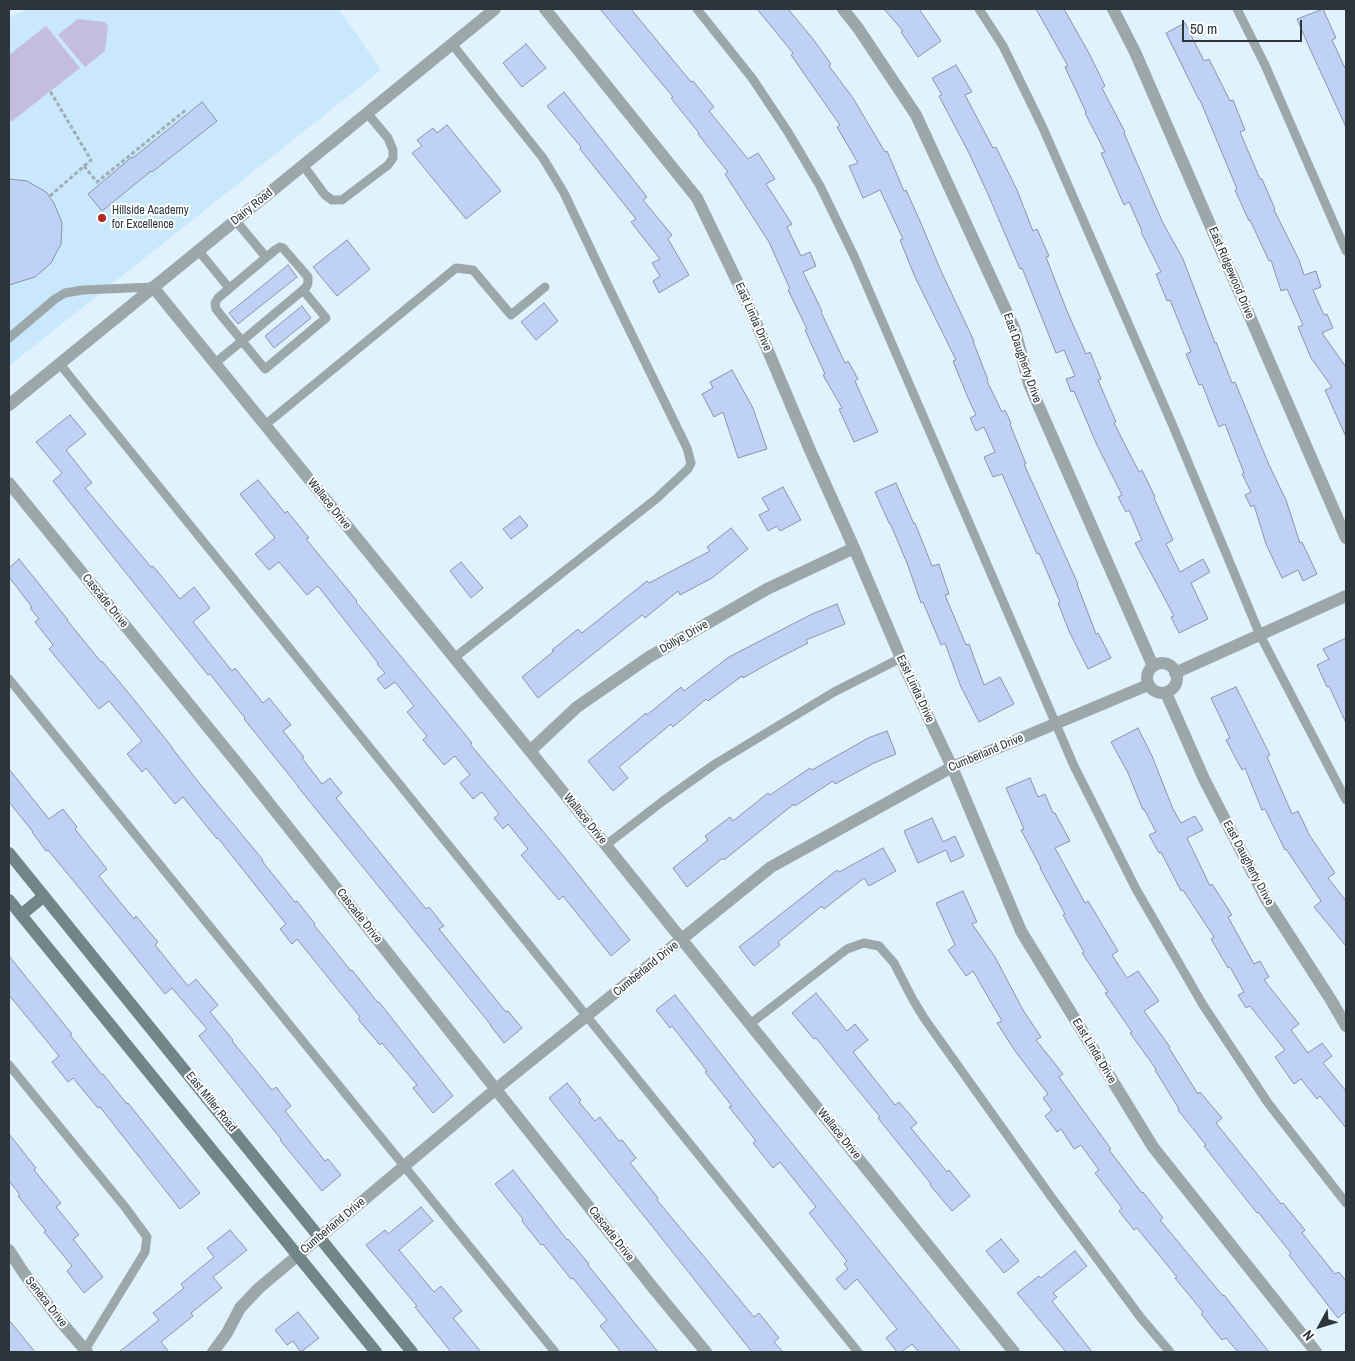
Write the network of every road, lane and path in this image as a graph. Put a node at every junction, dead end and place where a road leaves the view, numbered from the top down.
1 (494, 9) edge
2 (545, 9) edge
3 (697, 9) edge
4 (843, 9) edge
5 (979, 9) edge
6 (1113, 9) edge
7 (1237, 9) edge
8 (452, 44) junction
9 (50, 91) dead end
10 (187, 109) dead end
11 (367, 113) junction
12 (303, 165) junction
13 (84, 166) junction
14 (50, 196) dead end
15 (235, 220) junction
16 (198, 250) junction
17 (1346, 251) edge
18 (266, 257) junction
19 (153, 287) junction
20 (545, 287) dead end
21 (229, 288) junction
22 (303, 290) junction
23 (9, 338) edge
24 (242, 340) junction
25 (215, 363) junction
26 (59, 364) junction
27 (9, 404) edge
28 (265, 425) junction
29 (9, 484) edge
30 (1346, 538) edge
31 (854, 548) junction
32 (1346, 596) edge
33 (1260, 635) junction
34 (454, 658) junction
35 (901, 658) junction
36 (1154, 666) junction
37 (1175, 673) junction
38 (9, 679) edge
39 (1148, 684) junction
40 (1166, 693) junction
41 (1056, 723) junction
42 (530, 751) junction
43 (952, 767) junction
44 (1346, 800) edge
45 (606, 845) junction
46 (9, 852) edge
47 (44, 896) junction
48 (9, 900) edge
49 (21, 915) junction
50 (682, 940) junction
51 (587, 1016) junction
52 (750, 1024) junction
53 (1346, 1026) edge
54 (9, 1065) edge
55 (496, 1090) junction
56 (404, 1167) junction
57 (1346, 1203) edge
58 (320, 1237) junction
59 (9, 1250) edge
60 (298, 1255) junction
61 (85, 1351) edge
62 (213, 1352) edge
63 (376, 1352) edge
64 (412, 1352) edge
65 (555, 1352) edge
66 (706, 1352) edge
67 (858, 1352) edge
68 (1014, 1352) edge
69 (1170, 1352) edge
70 (1316, 1352) edge

1 - 8 street, Dairy Road
2 - 31 street, East Linda Drive
3 - 41 lane
4 - 36 street, East Daugherty Drive
5 - 33 lane
6 - 30 street, East Ridgewood Drive
7 - 17 lane
8 - 11 street, Dairy Road
8 - 34 lane
9 - 13 path
10 - 13 path
11 - 12 street, Dairy Road
11 - 12 lane
12 - 15 street, Dairy Road
13 - 14 path
15 - 16 street, Dairy Road
15 - 18 lane
16 - 19 street, Dairy Road
16 - 21 lane
18 - 21 lane
18 - 22 lane
19 - 23 lane
19 - 25 street, Wallace Drive
19 - 26 street, Dairy Road
20 - 28 lane
21 - 24 lane
22 - 24 lane
22 - 24 lane
24 - 25 lane
25 - 28 street, Wallace Drive
26 - 27 street, Dairy Road
26 - 51 lane
28 - 34 street, Wallace Drive
29 - 55 street, Cascade Drive
31 - 35 street, East Linda Drive
31 - 42 street, Dollye Drive
32 - 33 street
33 - 37 street
33 - 44 lane
34 - 42 street, Wallace Drive
35 - 43 street, East Linda Drive
35 - 45 lane
36 - 37 street
36 - 39 street
37 - 40 street
38 - 56 lane
39 - 40 street
39 - 41 street, Cumberland Drive
40 - 53 street, East Daugherty Drive
41 - 43 street, Cumberland Drive
41 - 57 lane
42 - 45 street, Wallace Drive
43 - 50 street, Cumberland Drive
43 - 70 street, East Linda Drive
45 - 50 street, Wallace Drive
46 - 47 main road, East Miller Road
47 - 49 main road
47 - 58 main road, East Miller Road
48 - 49 main road
49 - 60 main road
50 - 51 street, Cumberland Drive
50 - 52 street, Wallace Drive
51 - 55 street, Cumberland Drive
51 - 67 lane
52 - 68 street, Wallace Drive
52 - 69 lane
54 - 61 lane
55 - 56 street, Cumberland Drive
55 - 66 street, Cascade Drive
56 - 58 street, Cumberland Drive
56 - 65 lane
58 - 60 street, Cumberland Drive
58 - 64 main road, East Miller Road
59 - 61 street, Seneca Drive
60 - 62 street, Cumberland Drive
60 - 63 main road

